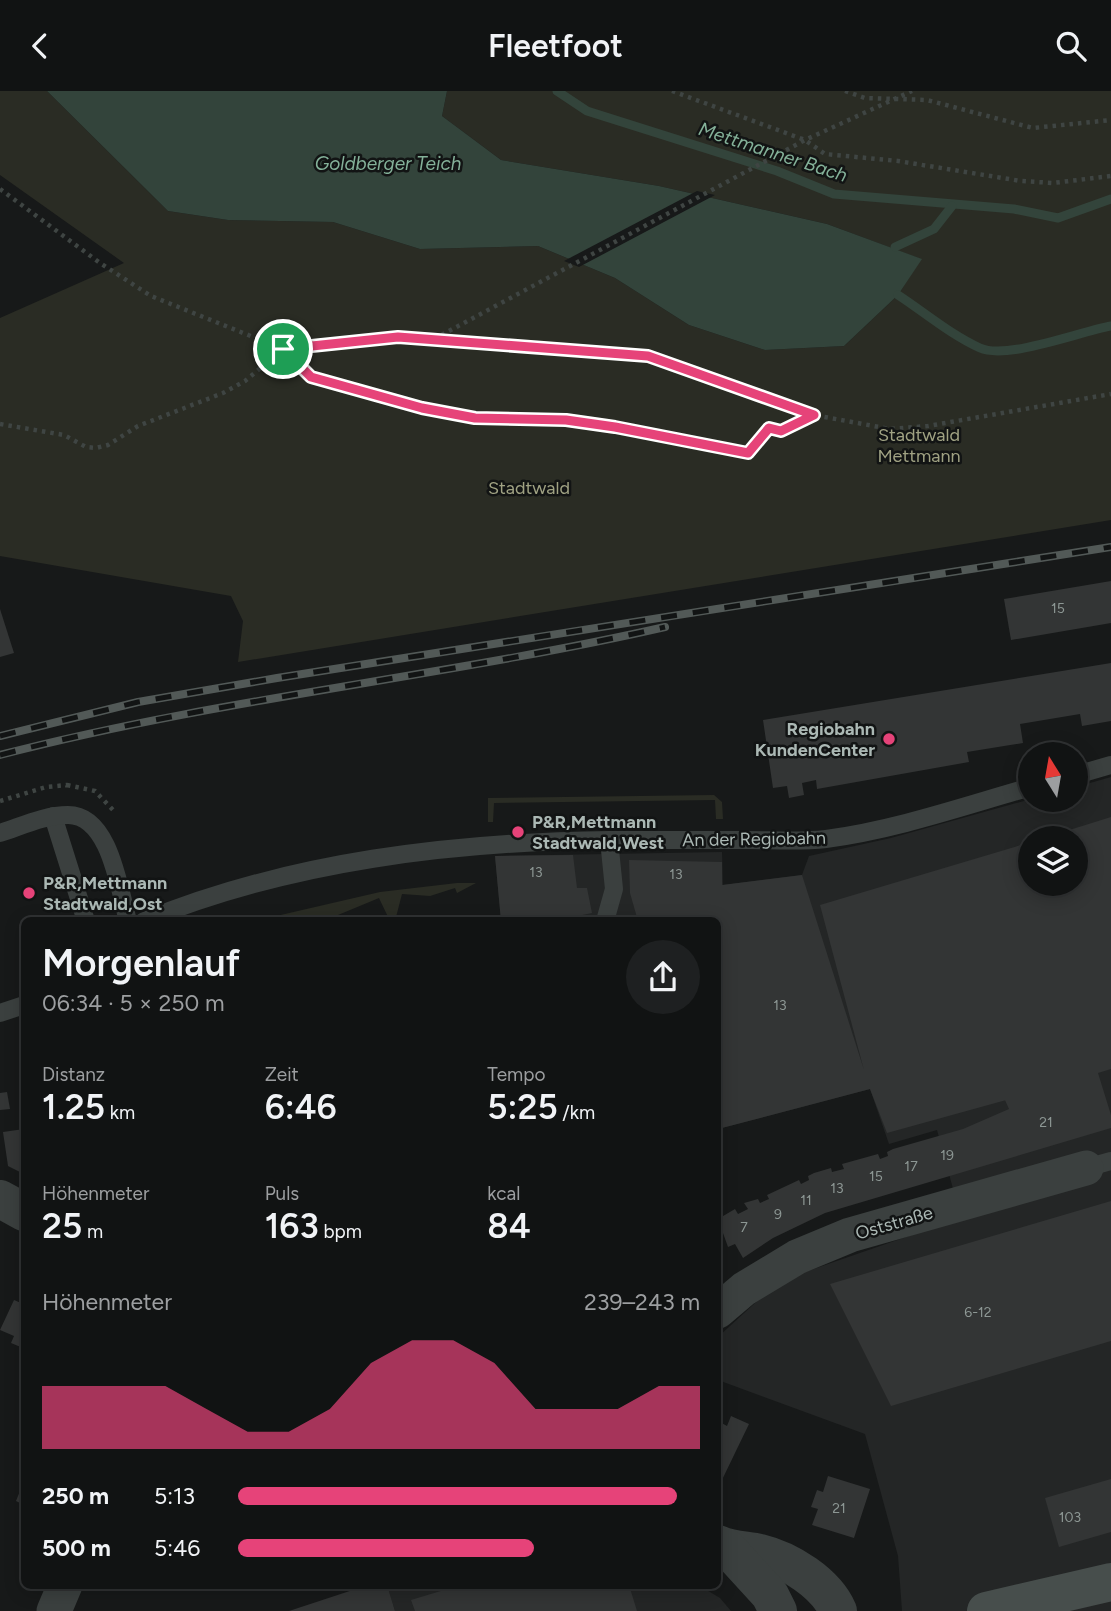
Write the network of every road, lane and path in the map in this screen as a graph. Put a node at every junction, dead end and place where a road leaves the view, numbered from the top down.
1 (673, 91) edge
2 (845, 91) edge
3 (912, 91) edge
4 (894, 99) junction
5 (1111, 120) edge
6 (805, 140) junction
7 (1111, 176) edge
8 (0, 189) edge
9 (433, 339) junction
10 (283, 349) junction
11 (1111, 394) edge
12 (814, 415) junction
13 (0, 424) edge
14 (1111, 765) edge
15 (1088, 772) edge
16 (1018, 791) edge
17 (53, 816) junction
18 (0, 833) edge
19 (609, 840) junction
20 (85, 917) edge
21 (127, 917) edge
22 (153, 917) edge
23 (606, 917) edge
24 (21, 1006) edge
25 (0, 1013) edge
26 (1099, 1164) edge
27 (0, 1199) edge
28 (21, 1210) edge
29 (721, 1308) edge
30 (722, 1546) edge
31 (1111, 1582) edge
32 (63, 1589) edge
33 (54, 1611) edge
34 (778, 1611) edge
35 (838, 1611) edge
36 (986, 1611) edge

1 - 6 path
2 - 4 path
3 - 4 path
4 - 5 path
4 - 6 path
6 - 7 path
6 - 9 path
8 - 10 path
9 - 10 path
9 - 12 path
10 - 12 path
10 - 13 path
11 - 12 path
14 - 15 lane
16 - 19 lane, An der Regiobahn
17 - 18 lane
17 - 20 lane
17 - 21 lane
19 - 22 lane, An der Regiobahn
19 - 23 lane
24 - 25 lane
26 - 29 street, Oststraße
27 - 28 street
30 - 34 street
30 - 35 street
31 - 36 main road
32 - 33 street

